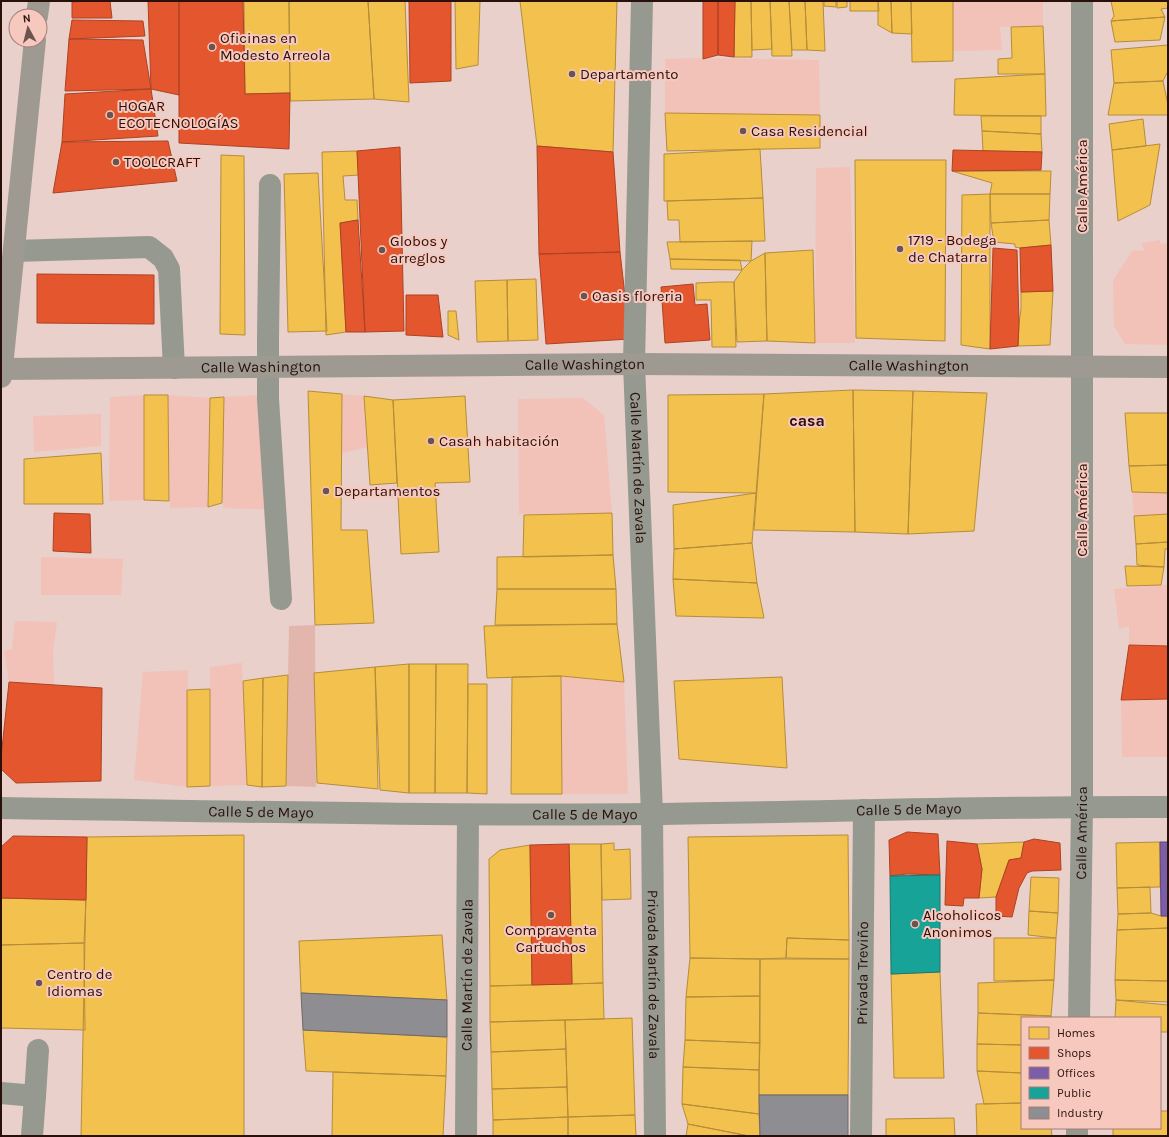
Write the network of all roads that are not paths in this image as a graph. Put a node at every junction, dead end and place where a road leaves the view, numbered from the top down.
1 (642, 1) edge
2 (1082, 1) edge
3 (34, 48) edge
4 (270, 185) dead end
5 (14, 251) junction
6 (634, 364) junction
7 (268, 367) junction
8 (1082, 367) junction
9 (1168, 367) edge
10 (174, 368) junction
11 (1, 372) edge
12 (281, 599) dead end
13 (1082, 806) junction
14 (1168, 807) edge
15 (1, 808) edge
16 (864, 810) junction
17 (652, 814) junction
18 (468, 815) junction
19 (1079, 1017) edge
20 (38, 1050) dead end
21 (1, 1093) edge
22 (35, 1096) junction
23 (32, 1136) edge
24 (466, 1136) edge
25 (655, 1136) edge
26 (861, 1136) edge

1 - 6 street, Calle Martín de Zavala
2 - 8 street, Calle América
3 - 5 main road
4 - 7 street
5 - 10 street
5 - 11 main road
6 - 7 main road, Calle Washington
6 - 8 main road, Calle Washington
6 - 17 street, Calle Martín de Zavala
7 - 10 main road, Calle Washington
7 - 12 street
8 - 9 main road, Calle Washington
8 - 13 street, Calle América
10 - 11 main road, Calle Washington
13 - 14 street, Calle 5 de Mayo
13 - 16 street, Calle 5 de Mayo
13 - 19 street, Calle América
15 - 18 street, Calle 5 de Mayo
16 - 17 street, Calle 5 de Mayo
16 - 26 street, Privada Treviño
17 - 18 street, Calle 5 de Mayo
17 - 25 street, Privada Martín de Zavala
18 - 24 street, Calle Martín de Zavala
20 - 22 street
21 - 22 street
22 - 23 street

